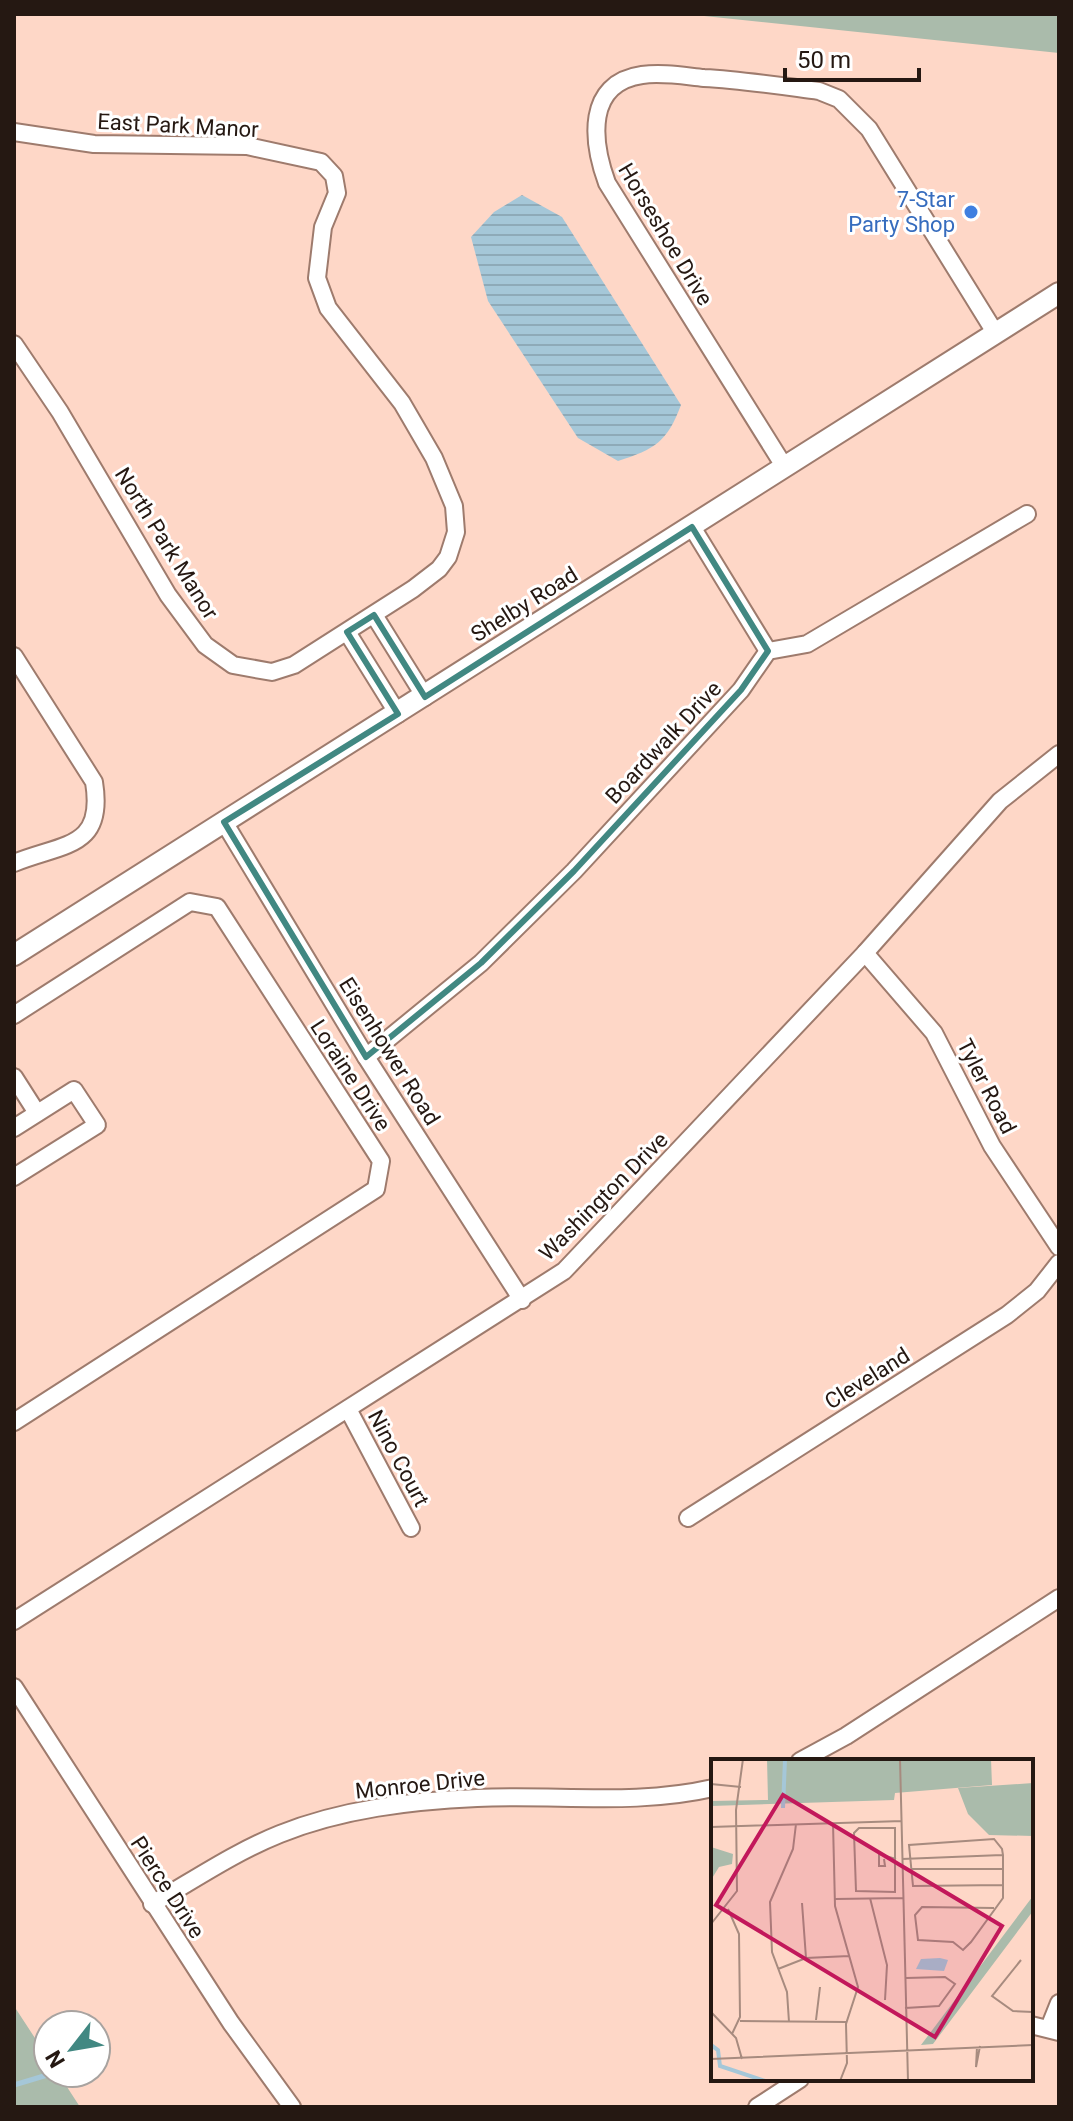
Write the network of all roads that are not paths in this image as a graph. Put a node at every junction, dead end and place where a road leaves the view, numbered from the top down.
1 (14, 132) edge
2 (334, 176) joint
3 (1059, 293) edge
4 (996, 334) junction
5 (14, 344) edge
6 (784, 466) junction
7 (1027, 514) dead end
8 (692, 527) junction
9 (374, 615) junction
10 (347, 632) junction
11 (768, 651) junction
12 (14, 656) edge
13 (425, 697) junction
14 (398, 714) junction
15 (1059, 754) edge
16 (224, 822) junction
17 (14, 863) edge
18 (865, 953) junction
19 (14, 955) edge
20 (14, 1015) edge
21 (366, 1057) junction
22 (14, 1077) edge
23 (22, 1118) edge
24 (14, 1177) edge
25 (1059, 1247) edge
26 (1059, 1263) edge
27 (522, 1300) junction
28 (348, 1409) junction
29 (14, 1422) edge
30 (688, 1518) dead end
31 (411, 1528) dead end
32 (1059, 1598) edge
33 (14, 1621) edge
34 (14, 1687) edge
35 (804, 1759) edge
36 (711, 1788) edge
37 (152, 1904) junction
38 (1059, 2003) edge
39 (1033, 2025) edge
40 (1054, 2030) edge
41 (797, 2081) edge
42 (292, 2107) edge
43 (757, 2107) edge

1 - 2 street, East Park Manor
2 - 9 street, North Park Manor
3 - 4 street, Shelby Road
4 - 6 street, Shelby Road
4 - 6 street, Horseshoe Drive
5 - 10 street, North Park Manor
6 - 8 street, Shelby Road
7 - 11 street
8 - 11 street
8 - 13 street, Shelby Road
9 - 10 street, North Park Manor
9 - 13 street
10 - 14 street
11 - 21 street, Boardwalk Drive
12 - 17 street
13 - 14 street, Shelby Road
14 - 16 street, Shelby Road
15 - 18 street, Washington Drive
16 - 19 street, Shelby Road
16 - 21 street, Eisenhower Road
18 - 25 street, Tyler Road
18 - 27 street, Washington Drive
20 - 29 street, Loraine Drive
21 - 27 street, Eisenhower Road
22 - 23 street
23 - 24 street
26 - 30 street, Cleveland
27 - 28 street, Washington Drive
28 - 31 street, Nino Court
28 - 33 street, Washington Drive
32 - 35 street
34 - 37 street, Pierce Drive
36 - 37 street, Monroe Drive
37 - 42 street, Pierce Drive
38 - 40 street
39 - 40 street
41 - 43 street

